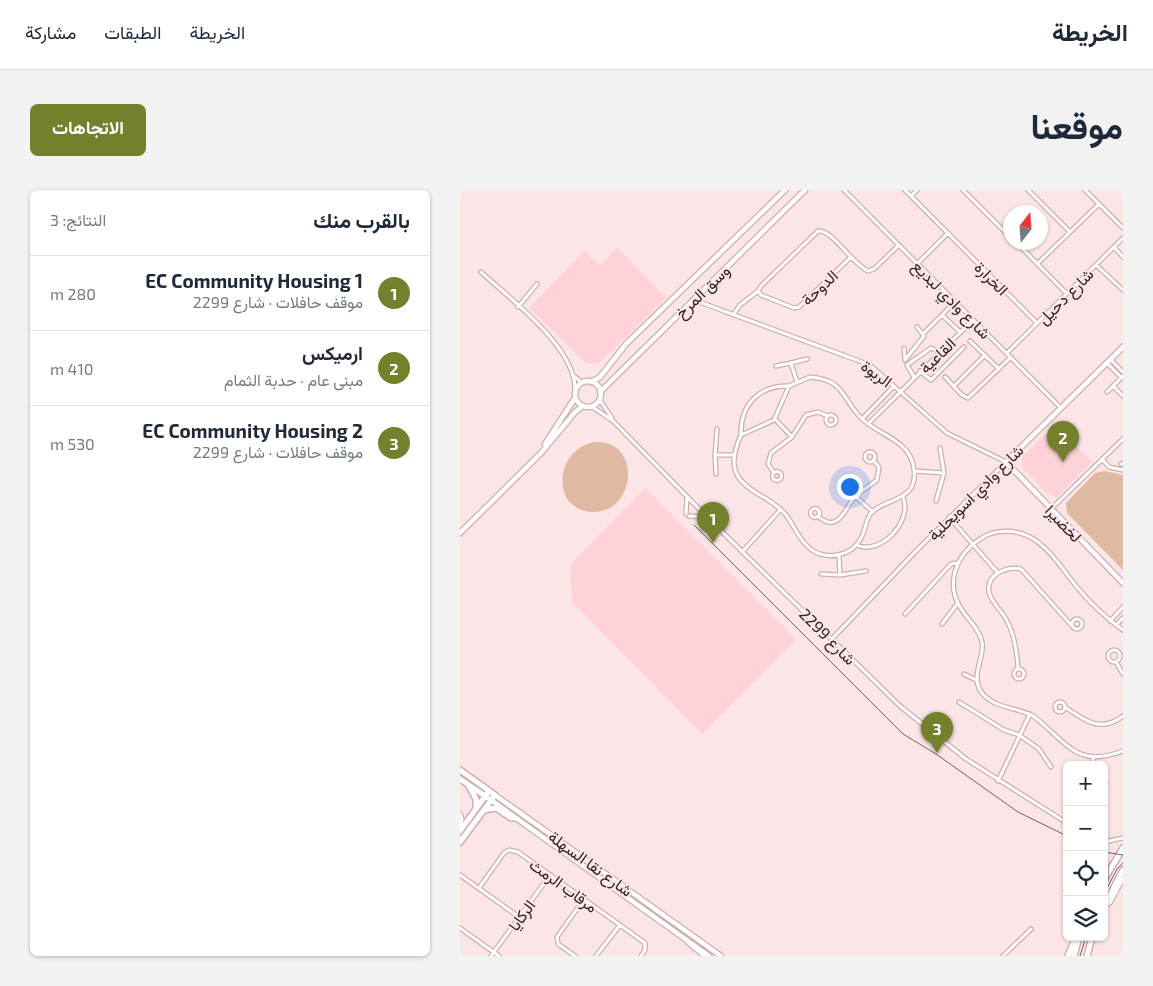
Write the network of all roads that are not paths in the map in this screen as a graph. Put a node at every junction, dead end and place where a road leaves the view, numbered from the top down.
1 (785, 190) edge
2 (805, 190) edge
3 (844, 190) edge
4 (905, 190) edge
5 (917, 190) edge
6 (964, 190) edge
7 (1028, 190) edge
8 (1085, 190) edge
9 (911, 196) junction
10 (1099, 204) junction
11 (1123, 228) edge
12 (1003, 230) edge
13 (1070, 232) junction
14 (948, 233) junction
15 (1123, 238) edge
16 (898, 246) junction
17 (1114, 247) junction
18 (1024, 250) edge
19 (851, 257) junction
20 (1123, 257) edge
21 (917, 264) junction
22 (1038, 264) junction
23 (1096, 265) junction
24 (481, 272) dead end
25 (537, 284) dead end
26 (758, 290) junction
27 (1123, 290) edge
28 (701, 293) junction
29 (1067, 294) junction
30 (694, 300) junction
31 (704, 302) junction
32 (955, 302) junction
33 (518, 307) junction
34 (734, 314) junction
35 (942, 315) junction
36 (973, 320) junction
37 (1037, 323) junction
38 (917, 328) dead end
39 (960, 332) junction
40 (923, 334) junction
41 (970, 341) dead end
42 (964, 347) dead end
43 (1123, 347) edge
44 (904, 348) dead end
45 (940, 352) junction
46 (1007, 353) junction
47 (985, 355) junction
48 (1011, 357) junction
49 (807, 359) dead end
50 (905, 360) junction
51 (1108, 361) junction
52 (791, 363) junction
53 (908, 365) junction
54 (776, 366) dead end
55 (999, 369) junction
56 (920, 371) junction
57 (1123, 372) edge
58 (573, 375) junction
59 (914, 377) junction
60 (946, 377) dead end
61 (1122, 377) edge
62 (591, 382) junction
63 (797, 382) junction
64 (582, 383) junction
65 (789, 386) junction
66 (894, 386) junction
67 (954, 386) junction
68 (1113, 386) junction
69 (900, 390) junction
70 (575, 392) junction
71 (600, 392) junction
72 (1107, 392) dead end
73 (884, 396) junction
74 (1123, 396) edge
75 (575, 397) junction
76 (600, 399) junction
77 (889, 402) junction
78 (583, 406) junction
79 (592, 406) junction
80 (1060, 407) junction
81 (828, 416) dead end
82 (775, 419) junction
83 (862, 419) junction
84 (613, 421) junction
85 (868, 424) junction
86 (717, 429) dead end
87 (741, 435) junction
88 (792, 437) junction
89 (1123, 439) edge
90 (940, 448) dead end
91 (714, 455) junction
92 (734, 455) junction
93 (534, 459) junction
94 (1102, 459) junction
95 (873, 460) dead end
96 (1006, 462) junction
97 (1123, 470) edge
98 (914, 471) junction
99 (774, 473) dead end
100 (944, 473) junction
101 (716, 474) dead end
102 (855, 496) junction
103 (903, 496) junction
104 (686, 497) junction
105 (936, 501) dead end
106 (781, 509) junction
107 (1051, 509) junction
108 (873, 512) junction
109 (818, 516) dead end
110 (707, 517) junction
111 (949, 517) junction
112 (460, 533) edge
113 (972, 544) junction
114 (856, 545) junction
115 (743, 551) junction
116 (839, 555) junction
117 (956, 563) junction
118 (866, 572) dead end
119 (998, 573) junction
120 (821, 574) dead end
121 (840, 575) junction
122 (1123, 583) edge
123 (958, 603) junction
124 (1123, 607) edge
125 (905, 614) dead end
126 (1123, 618) edge
127 (1066, 620) junction
128 (1110, 620) junction
129 (1073, 621) junction
130 (942, 624) dead end
131 (1116, 625) junction
132 (1072, 626) junction
133 (1123, 630) edge
134 (831, 640) junction
135 (1118, 660) dead end
136 (1018, 668) dead end
137 (964, 674) dead end
138 (1123, 674) edge
139 (976, 680) junction
140 (959, 702) dead end
141 (1065, 709) dead end
142 (1030, 714) junction
143 (1123, 716) edge
144 (1019, 735) junction
145 (1123, 751) edge
146 (1093, 758) junction
147 (1093, 761) edge
148 (1051, 767) dead end
149 (460, 770) edge
150 (460, 779) edge
151 (998, 781) junction
152 (466, 783) junction
153 (489, 791) junction
154 (486, 796) junction
155 (493, 798) junction
156 (476, 810) junction
157 (484, 811) junction
158 (460, 813) edge
159 (516, 818) junction
160 (1063, 821) edge
161 (460, 826) edge
162 (460, 831) edge
163 (1123, 838) edge
164 (1108, 841) edge
165 (460, 842) edge
166 (1123, 848) edge
167 (1123, 870) edge
168 (1108, 871) edge
169 (460, 874) edge
170 (550, 875) junction
171 (1123, 880) edge
172 (479, 888) junction
173 (1108, 898) edge
174 (584, 899) junction
175 (1108, 904) edge
176 (519, 917) junction
177 (620, 925) junction
178 (460, 928) edge
179 (1030, 929) dead end
180 (685, 938) junction
181 (1074, 941) edge
182 (1079, 941) edge
183 (1091, 941) edge
184 (694, 950) junction
185 (494, 952) junction
186 (703, 955) edge
187 (491, 956) edge
188 (499, 956) edge
189 (575, 956) edge
190 (596, 956) edge
191 (641, 956) edge
192 (695, 956) edge
193 (709, 956) edge
194 (720, 956) edge
195 (1003, 956) edge
196 (1068, 956) edge
197 (1074, 956) edge
198 (1087, 956) edge

1 - 62 street, وسق المرخ
2 - 28 street, وسق المرخ
3 - 16 street, شارع وادي لبديع
4 - 9 street, الخرارة
5 - 9 street
6 - 12 street
7 - 13 street
8 - 10 street
9 - 14 street, الخرارة
10 - 11 street
10 - 13 street
13 - 22 street
14 - 21 street
14 - 37 street, الخرارة
15 - 17 street, شارع دحيل
16 - 19 street
16 - 21 street, شارع وادي لبديع
17 - 20 street
17 - 23 street, شارع دحيل
18 - 22 street
19 - 26 street, الدوحة
19 - 26 street
21 - 32 street, شارع وادي لبديع
22 - 29 street
23 - 27 street
23 - 29 street, شارع دحيل
24 - 33 street
25 - 33 street
26 - 34 street
28 - 30 street, وسق المرخ
28 - 31 street
29 - 37 street, شارع دحيل
30 - 31 street, الربوة
30 - 71 street, وسق المرخ
31 - 34 street, الربوة
32 - 35 street
32 - 36 street, شارع وادي لبديع
33 - 58 street
34 - 66 street, الربوة
35 - 39 street
35 - 40 street
36 - 39 street, القاعية
36 - 46 street, شارع وادي لبديع
37 - 46 street, شارع دحيل
38 - 40 street
39 - 45 street, القاعية
40 - 50 street
41 - 47 street
42 - 56 street
43 - 51 street, شارع وادي اسويحلية
44 - 50 street
45 - 53 street
45 - 56 street, القاعية
46 - 48 street, شارع وادي لبديع
47 - 55 street
47 - 67 street
48 - 55 street
48 - 80 street, شارع وادي لبديع
49 - 52 street
50 - 53 street
51 - 57 street
51 - 61 street
51 - 80 street, شارع وادي اسويحلية
52 - 54 street
52 - 63 street
53 - 59 street
55 - 67 street
56 - 59 street, القاعية
58 - 64 street
58 - 70 street
59 - 69 street, القاعية
60 - 67 street
61 - 68 street
62 - 64 street
62 - 71 street
63 - 65 street
63 - 83 street
64 - 70 street
65 - 82 street
65 - 87 street
66 - 69 street, الربوة
66 - 73 street
68 - 72 street
68 - 74 street
69 - 77 street, القاعية
69 - 96 street, الربوة
70 - 75 street
71 - 76 street
73 - 77 street
73 - 83 street
75 - 78 street
75 - 93 street
76 - 79 street
76 - 84 street, شارع 2299
77 - 85 street, القاعية
78 - 79 street
78 - 93 street
79 - 84 street, شارع 2299
80 - 96 street, شارع وادي اسويحلية
81 - 88 street
82 - 87 street
82 - 88 street
83 - 85 street
84 - 104 street, شارع 2299
85 - 98 street
86 - 91 street
87 - 92 street
88 - 99 street
89 - 94 street
90 - 100 street
91 - 92 street
91 - 101 street
92 - 106 street
93 - 112 street
94 - 97 street
94 - 107 street
95 - 102 street
96 - 107 street, لخضيرا
96 - 111 street, شارع وادي اسويحلية
98 - 100 street
98 - 103 street
100 - 105 street
102 - 108 street
102 - 109 street
103 - 108 street
103 - 114 street
104 - 110 street, شارع 2299
104 - 110 street
106 - 115 street
106 - 116 street
107 - 122 street, لخضيرا
108 - 114 street
110 - 115 street, شارع 2299
111 - 113 street
111 - 134 street, شارع وادي اسويحلية
113 - 117 street
113 - 119 street
113 - 128 street
114 - 116 street
115 - 134 street, شارع 2299
116 - 121 street
117 - 123 street
117 - 125 street
118 - 121 street
119 - 127 street
119 - 136 street
120 - 121 street
123 - 130 street
123 - 139 street
124 - 128 street
126 - 131 street
127 - 129 street
127 - 132 street
128 - 131 street
129 - 132 street
129 - 132 street
131 - 133 street
134 - 151 street, شارع 2299
135 - 138 street
137 - 139 street
139 - 142 street
140 - 144 street
141 - 143 street
142 - 144 street
142 - 146 street
144 - 148 street
144 - 151 street
145 - 146 street
146 - 147 street
149 - 153 main road, شارع نقا السهلة
150 - 152 main road, شارع نقا السهلة
151 - 160 street, شارع 2299
152 - 154 main road, شارع نقا السهلة
152 - 156 main road
153 - 154 main road
153 - 155 main road, شارع نقا السهلة
154 - 155 main road, شارع نقا السهلة
154 - 156 main road
155 - 157 main road
155 - 159 street, شارع نقا السهلة
155 - 194 street, شارع نقا السهلة
156 - 162 main road
157 - 159 main road
157 - 165 main road
158 - 161 street
159 - 180 street, شارع نقا السهلة
163 - 164 street
166 - 168 main road
167 - 173 main road
169 - 172 street
170 - 172 street, مرقاب الرمث
170 - 174 street, مرقاب الرمث
170 - 176 street, الركايا
171 - 175 street
172 - 176 street
174 - 177 street, مرقاب الرمث
174 - 189 street
176 - 185 street, الركايا
177 - 190 street
177 - 191 street, مرقاب الرمث
178 - 185 street
179 - 195 street
180 - 184 street
180 - 193 street, شارع نقا السهلة
181 - 196 main road
182 - 197 main road
183 - 198 main road
184 - 186 street
184 - 192 street
185 - 187 street, الركايا
185 - 188 street
186 - 192 street

